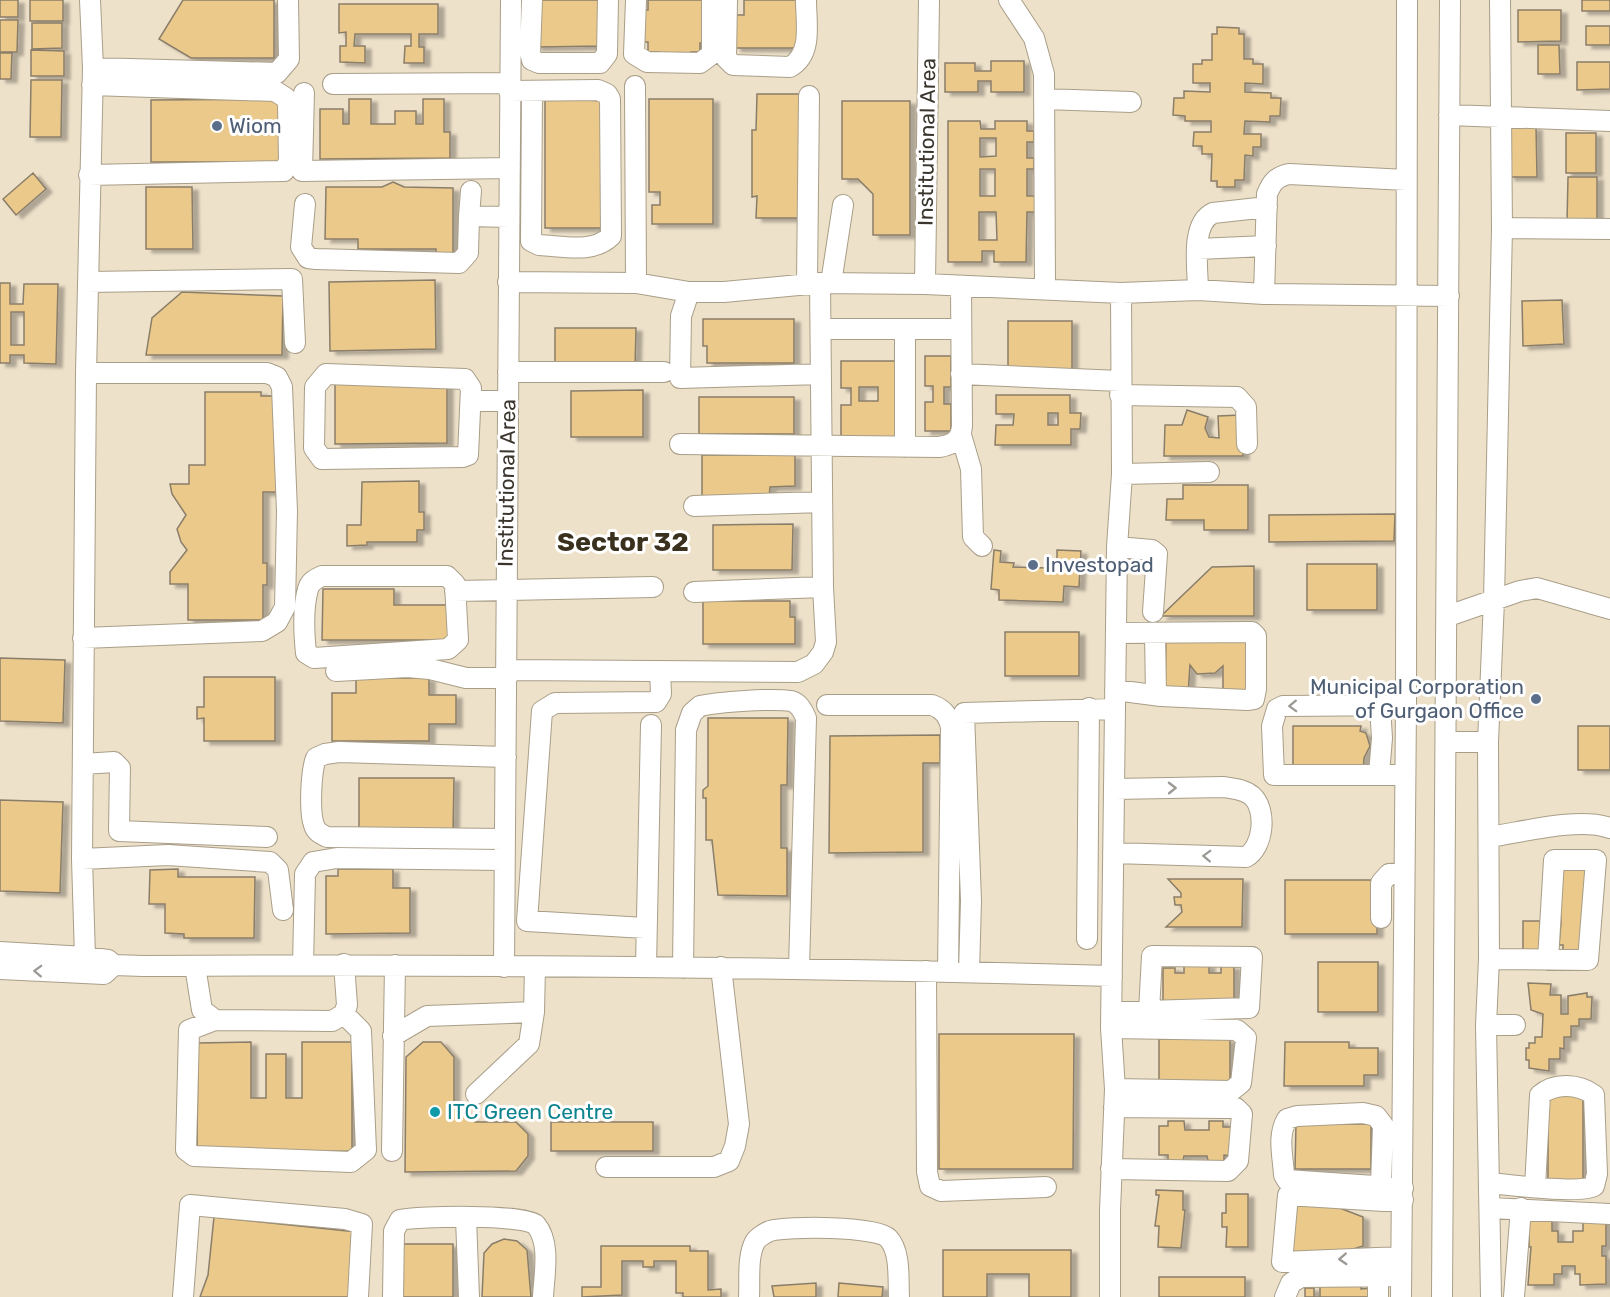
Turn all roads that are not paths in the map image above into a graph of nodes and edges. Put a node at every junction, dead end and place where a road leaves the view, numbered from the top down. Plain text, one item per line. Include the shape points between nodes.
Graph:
1 (90, 0) edge
2 (288, 0) edge
3 (511, 0) edge
4 (532, 0) edge
5 (608, 0) edge
6 (636, 0) edge
7 (712, 0) edge
8 (727, 0) edge
9 (806, 0) edge
10 (929, 0) edge
11 (1009, 0) edge
12 (1407, 0) edge
13 (1450, 0) edge
14 (1500, 0) edge
15 (92, 76) junction
16 (333, 84) dead end
17 (635, 86) dead end
18 (509, 87) junction
19 (532, 91) junction
20 (304, 93) dead end
21 (809, 96) dead end
22 (1044, 99) junction
23 (1131, 102) dead end
24 (1449, 115) junction
25 (1500, 117) junction
26 (1610, 121) edge
27 (510, 168) junction
28 (89, 176) junction
29 (1406, 180) junction
30 (471, 192) dead end
31 (305, 204) dead end
32 (843, 205) dead end
33 (1267, 207) junction
34 (470, 216) junction
35 (509, 220) junction
36 (531, 223) junction
37 (1502, 228) junction
38 (1610, 228) edge
39 (1266, 246) junction
40 (1198, 249) junction
41 (88, 282) junction
42 (508, 282) junction
43 (636, 283) junction
44 (819, 283) junction
45 (925, 284) junction
46 (961, 287) junction
47 (1045, 289) junction
48 (1198, 290) junction
49 (689, 292) junction
50 (1121, 293) junction
51 (1264, 294) junction
52 (1407, 295) junction
53 (1449, 296) junction
54 (821, 329) junction
55 (905, 329) junction
56 (961, 329) junction
57 (295, 343) dead end
58 (508, 372) junction
59 (664, 372) dead end
60 (86, 373) junction
61 (821, 374) junction
62 (962, 374) junction
63 (1120, 388) junction
64 (471, 401) junction
65 (508, 401) junction
66 (962, 435) junction
67 (680, 444) dead end
68 (1247, 444) dead end
69 (822, 447) junction
70 (905, 447) junction
71 (1209, 472) dead end
72 (1122, 474) junction
73 (822, 502) junction
74 (694, 506) dead end
75 (982, 546) dead end
76 (1117, 547) junction
77 (653, 587) dead end
78 (823, 588) junction
79 (455, 591) junction
80 (506, 591) junction
81 (694, 592) dead end
82 (1494, 600) junction
83 (1610, 609) edge
84 (1153, 612) dead end
85 (1448, 616) junction
86 (1116, 633) junction
87 (1155, 634) junction
88 (84, 638) junction
89 (336, 671) dead end
90 (660, 671) junction
91 (507, 674) junction
92 (1155, 695) junction
93 (1115, 699) junction
94 (827, 705) dead end
95 (1406, 705) junction
96 (1380, 707) junction
97 (1089, 708) junction
98 (651, 725) dead end
99 (1447, 742) junction
100 (1488, 742) junction
101 (506, 757) junction
102 (83, 764) junction
103 (1379, 774) junction
104 (1405, 775) junction
105 (1114, 789) junction
106 (1088, 820) junction
107 (1113, 821) junction
108 (1610, 828) edge
109 (267, 837) dead end
110 (1489, 837) junction
111 (504, 839) junction
112 (1113, 853) junction
113 (82, 859) junction
114 (504, 861) junction
115 (1404, 873) junction
116 (283, 910) dead end
117 (1381, 918) dead end
118 (645, 928) junction
119 (1087, 939) dead end
120 (0, 952) edge
121 (1490, 959) junction
122 (1548, 960) junction
123 (303, 964) junction
124 (344, 964) junction
125 (84, 965) junction
126 (395, 965) junction
127 (195, 966) junction
128 (504, 967) junction
129 (535, 967) junction
130 (646, 967) junction
131 (683, 968) junction
132 (721, 968) junction
133 (799, 968) junction
134 (0, 969) edge
135 (926, 971) junction
136 (948, 971) junction
137 (969, 972) junction
138 (1112, 976) junction
139 (1149, 1011) junction
140 (534, 1012) junction
141 (344, 1014) junction
142 (215, 1020) junction
143 (1111, 1020) junction
144 (1486, 1025) junction
145 (1515, 1026) dead end
146 (393, 1036) junction
147 (477, 1094) dead end
148 (1115, 1098) junction
149 (392, 1151) dead end
150 (606, 1167) dead end
151 (1111, 1168) junction
152 (1490, 1184) junction
153 (1046, 1186) dead end
154 (1381, 1186) junction
155 (1534, 1186) junction
156 (1403, 1194) junction
157 (1490, 1208) junction
158 (1521, 1208) junction
159 (1610, 1214) edge
160 (466, 1218) junction
161 (1401, 1267) junction
162 (1378, 1276) junction
163 (183, 1297) edge
164 (358, 1297) edge
165 (393, 1297) edge
166 (469, 1297) edge
167 (543, 1297) edge
168 (749, 1297) edge
169 (899, 1297) edge
170 (1110, 1297) edge
171 (1285, 1297) edge
172 (1378, 1297) edge
173 (1401, 1297) edge
174 (1442, 1297) edge
175 (1491, 1297) edge
176 (1514, 1297) edge

1 - 15 street
2 - 15 street via 289,59 277,73
3 - 18 street, Institutional Area
4 - 5 street via 532,60 600,63 607,54
6 - 7 street via 634,54 647,62 700,63 712,54
8 - 9 street via 729,62 790,67 806,50
10 - 45 street, Institutional Area
11 - 22 street via 1034,38 1040,55
12 - 29 street
13 - 24 street
14 - 25 street
15 - 28 street
15 - 28 street via 275,91 288,104 289,161 284,171
16 - 18 street
17 - 43 street
18 - 19 street
18 - 27 street, Institutional Area
19 - 36 street
19 - 36 street via 602,91 610,99 611,236 594,247 539,245 531,241
20 - 27 street via 302,171
21 - 44 street
22 - 23 street
22 - 47 street
24 - 25 street
24 - 53 street
25 - 26 street
25 - 37 street
27 - 35 street, Institutional Area
28 - 41 street
29 - 33 street via 1289,174 1271,183
29 - 52 street
30 - 34 street
31 - 34 street via 301,247 308,258 316,259 459,263 468,253
32 - 44 street
33 - 39 street
33 - 40 street via 1206,216
34 - 35 street
35 - 36 street
35 - 42 street, Institutional Area
37 - 38 street
37 - 82 street
39 - 40 street
39 - 51 street
40 - 48 street
41 - 57 street via 292,279
41 - 60 street
42 - 43 street
42 - 58 street, Institutional Area
43 - 49 street
44 - 45 street
44 - 49 street
44 - 54 street
45 - 46 street
46 - 47 street
46 - 56 street
47 - 50 street
48 - 50 street
48 - 51 street
49 - 61 street via 681,316 680,378
50 - 63 street
51 - 52 street
52 - 53 street
52 - 95 street
53 - 85 street
54 - 55 street
54 - 61 street
55 - 56 street
55 - 70 street
56 - 62 street
58 - 59 street
58 - 65 street, Institutional Area
60 - 88 street
60 - 88 street via 267,373 277,377 282,387 287,511 285,607 277,622 262,631
61 - 69 street
62 - 63 street
62 - 66 street
63 - 68 street via 1237,397 1246,407
63 - 72 street
64 - 64 street via 470,449 464,458 322,459 314,448 315,387 326,374 465,379 470,383
64 - 65 street
65 - 80 street, Institutional Area
66 - 70 street via 948,446
66 - 75 street via 971,470 973,537
67 - 69 street
69 - 70 street
69 - 73 street
71 - 72 street
72 - 76 street
73 - 74 street
73 - 78 street
76 - 84 street via 1152,550 1157,554
76 - 86 street
77 - 80 street
78 - 81 street
78 - 90 street via 826,642 814,664 798,672
79 - 79 street via 453,579 447,576 322,576 308,587 306,653 314,658 448,649 458,639
79 - 80 street
80 - 91 street, Institutional Area
82 - 83 street via 1537,588
82 - 85 street
82 - 100 street
85 - 99 street
86 - 87 street
86 - 93 street
87 - 92 street
87 - 92 street via 1252,632 1256,636 1254,699
88 - 102 street
89 - 91 street via 406,667 466,678
90 - 91 street
90 - 118 street via 661,694 656,702 555,703 542,711 527,921
91 - 101 street, Institutional Area
92 - 93 street
93 - 97 street
93 - 105 street
94 - 136 street via 932,705 948,718
95 - 96 street
95 - 104 street
96 - 103 street
96 -> 103 street via 1283,706 1277,709 1272,726 1274,775
97 - 106 street
97 - 137 street via 964,713 971,901
98 - 118 street
99 - 100 street
99 - 174 street
100 - 110 street
101 - 111 street, Institutional Area
101 - 111 street via 339,753 316,758 313,767 313,823 318,833 327,837
102 - 109 street via 114,762 120,768 119,831
102 - 113 street
103 - 104 street
104 - 115 street
105 - 107 street
105 -> 112 street via 1240,790 1251,795 1260,807 1261,822 1254,850 1246,857
106 - 107 street
106 - 119 street
107 - 112 street
108 - 110 street via 1598,824 1568,825
110 - 121 street
111 - 114 street, Institutional Area
112 - 138 street
113 - 116 street via 168,855 270,862 278,870
113 - 125 street
114 - 123 street via 337,858 313,862 305,874
114 - 128 street, Institutional Area
115 - 117 street via 1389,874 1381,883
115 - 156 street
118 - 130 street
120 - 125 street
121 - 122 street
121 - 144 street
122 - 122 street via 1588,960 1596,860 1554,860
123 - 124 street
123 - 127 street
124 - 126 street
124 - 141 street
125 - 127 street via 104,974 114,965
125 -> 134 street
126 - 128 street
126 - 146 street
127 - 142 street via 202,1010
128 - 129 street
129 - 130 street
129 - 140 street
130 - 131 street
131 - 132 street
131 - 133 street via 686,730 692,713 700,706 774,701 792,702 801,707 806,718
132 - 133 street
132 - 150 street via 738,1124 729,1161 714,1167
133 - 135 street
135 - 136 street
135 - 153 street via 930,1186 941,1191
136 - 137 street
137 - 138 street
138 - 143 street
139 - 139 street via 1249,1008 1252,957 1152,956
139 - 143 street
140 - 146 street via 427,1016
140 - 147 street via 529,1044
141 - 142 street via 332,1021
141 - 142 street via 361,1031 366,1150 351,1162 194,1156 186,1150 189,1030
143 - 148 street
143 - 148 street via 1237,1030 1246,1038 1241,1083 1231,1091
144 - 145 street
144 - 152 street
146 - 149 street
148 - 151 street
148 - 151 street via 1236,1108 1242,1114 1238,1161 1228,1172
151 - 170 street
152 - 155 street
152 - 157 street
154 - 154 street via 1287,1180 1281,1138 1287,1119 1363,1113 1376,1116 1383,1125
154 - 156 street
155 - 155 street via 1580,1190 1594,1186 1594,1095 1583,1087 1568,1086 1540,1095
156 - 161 street
161 -> 156 street via 1282,1262 1288,1195 1384,1201
157 - 158 street
157 - 175 street
158 - 159 street
158 - 176 street
160 - 165 street via 399,1220 394,1231
160 - 166 street
160 - 167 street via 526,1218 535,1224 545,1252
161 - 162 street
161 - 173 street
162 - 171 street via 1301,1277 1290,1283
162 - 172 street
163 - 164 street via 190,1205 345,1219 362,1224
168 - 169 street via 751,1255 756,1240 769,1231 801,1228 874,1231 888,1238 895,1251

